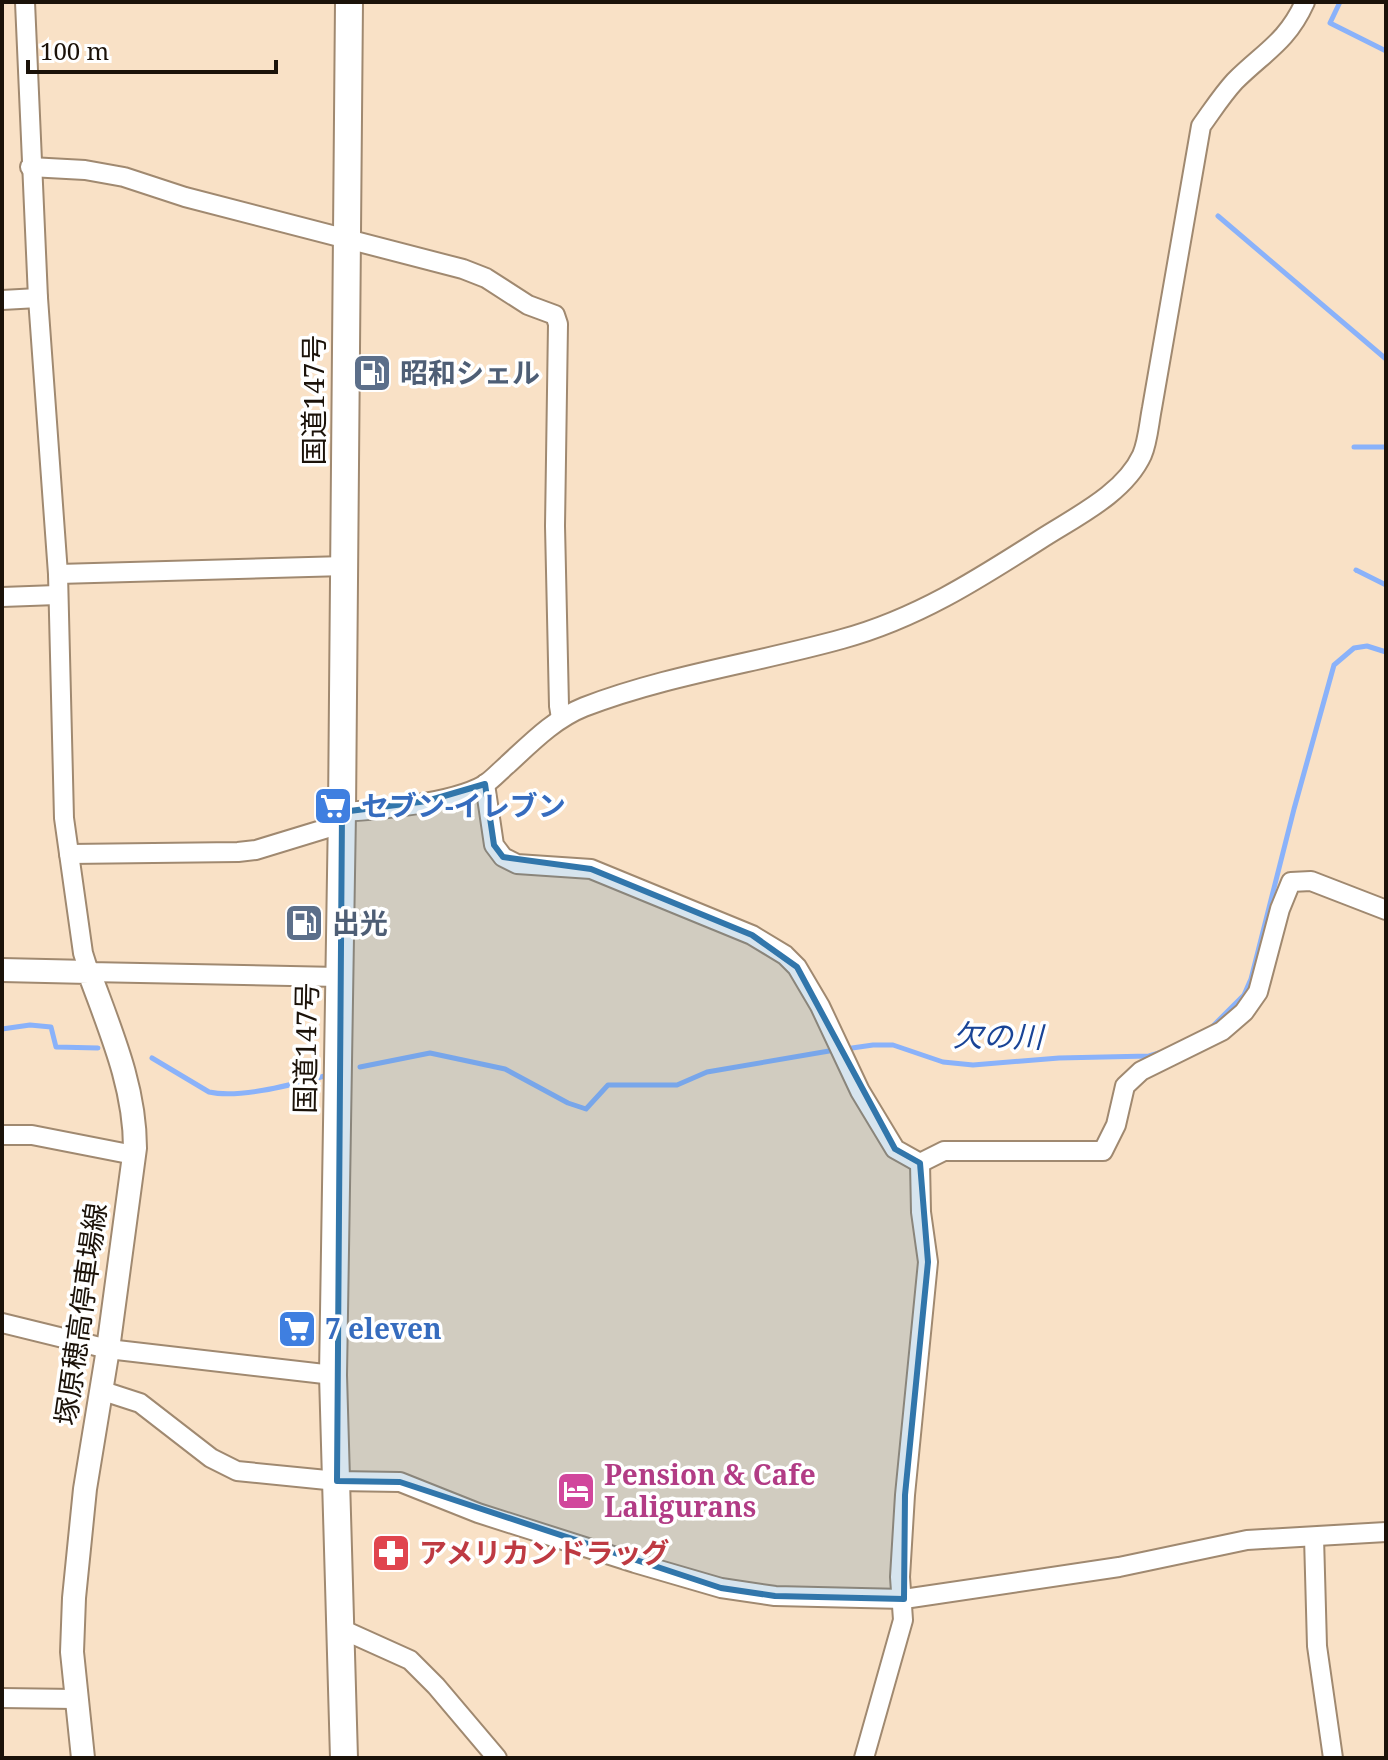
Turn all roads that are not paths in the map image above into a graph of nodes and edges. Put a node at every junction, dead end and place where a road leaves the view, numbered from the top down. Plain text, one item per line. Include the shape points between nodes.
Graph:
1 (25, 2) edge
2 (349, 2) edge
3 (1305, 2) edge
4 (30, 167) junction
5 (347, 238) junction
6 (38, 298) junction
7 (2, 300) edge
8 (345, 566) junction
9 (58, 574) junction
10 (57, 595) junction
11 (2, 597) edge
12 (561, 718) junction
13 (485, 784) junction
14 (342, 818) junction
15 (69, 854) junction
16 (1386, 910) edge
17 (2, 970) edge
18 (89, 972) junction
19 (339, 977) junction
20 (2, 1135) edge
21 (134, 1155) junction
22 (920, 1163) junction
23 (2, 1323) edge
24 (108, 1349) junction
25 (333, 1375) junction
26 (100, 1390) junction
27 (337, 1481) junction
28 (1386, 1532) edge
29 (1314, 1537) junction
30 (904, 1599) junction
31 (339, 1628) junction
32 (2, 1698) edge
33 (75, 1699) junction
34 (83, 1758) edge
35 (344, 1758) edge
36 (497, 1758) edge
37 (864, 1758) edge
38 (1333, 1758) edge

1 - 4 street
2 - 5 highway, 国道147号
3 - 12 street via 1281,42 1236,80 1201,126 1148,430 1128,478 959,591 910,614 842,639 632,690
4 - 5 street via 124,177
4 - 6 street
5 - 8 highway, 国道147号
5 - 12 street via 472,271 519,301 555,315
6 - 7 street
6 - 9 street
8 - 9 street
8 - 14 highway, 国道147号
9 - 10 street
10 - 11 street
10 - 15 street
12 - 13 street
13 - 14 street
13 - 22 street via 494,845 503,857 517,864 591,869 752,935 785,955 820,1006 895,1149
14 - 15 street via 256,850
14 - 19 highway, 国道147号
15 - 18 street
16 - 22 street via 1311,881 1291,882 1258,992 1222,1031 1141,1071 1125,1086 1103,1151 944,1151
17 - 18 main road
18 - 19 street
18 - 21 main road, 塚原穂高停車場線 via 132,1099
19 - 25 highway, 国道147号
20 - 21 street via 32,1135
21 - 24 main road, 塚原穂高停車場線
22 - 30 street via 928,1262 905,1495 900,1577
23 - 24 street
24 - 25 street
24 - 26 main road, 塚原穂高停車場線
25 - 27 highway, 国道147号
26 - 27 street via 140,1403 211,1458 237,1471
26 - 33 main road, 塚原穂高停車場線 via 74,1598
27 - 30 street via 400,1482 478,1513 721,1588 775,1596
27 - 31 highway, 国道147号
28 - 29 street
29 - 30 street via 1247,1540 1119,1567
29 - 38 street via 1317,1646
30 - 37 street via 900,1633
31 - 35 highway, 国道147号
31 - 36 street via 410,1660
32 - 33 street
33 - 34 main road, 塚原穂高停車場線

